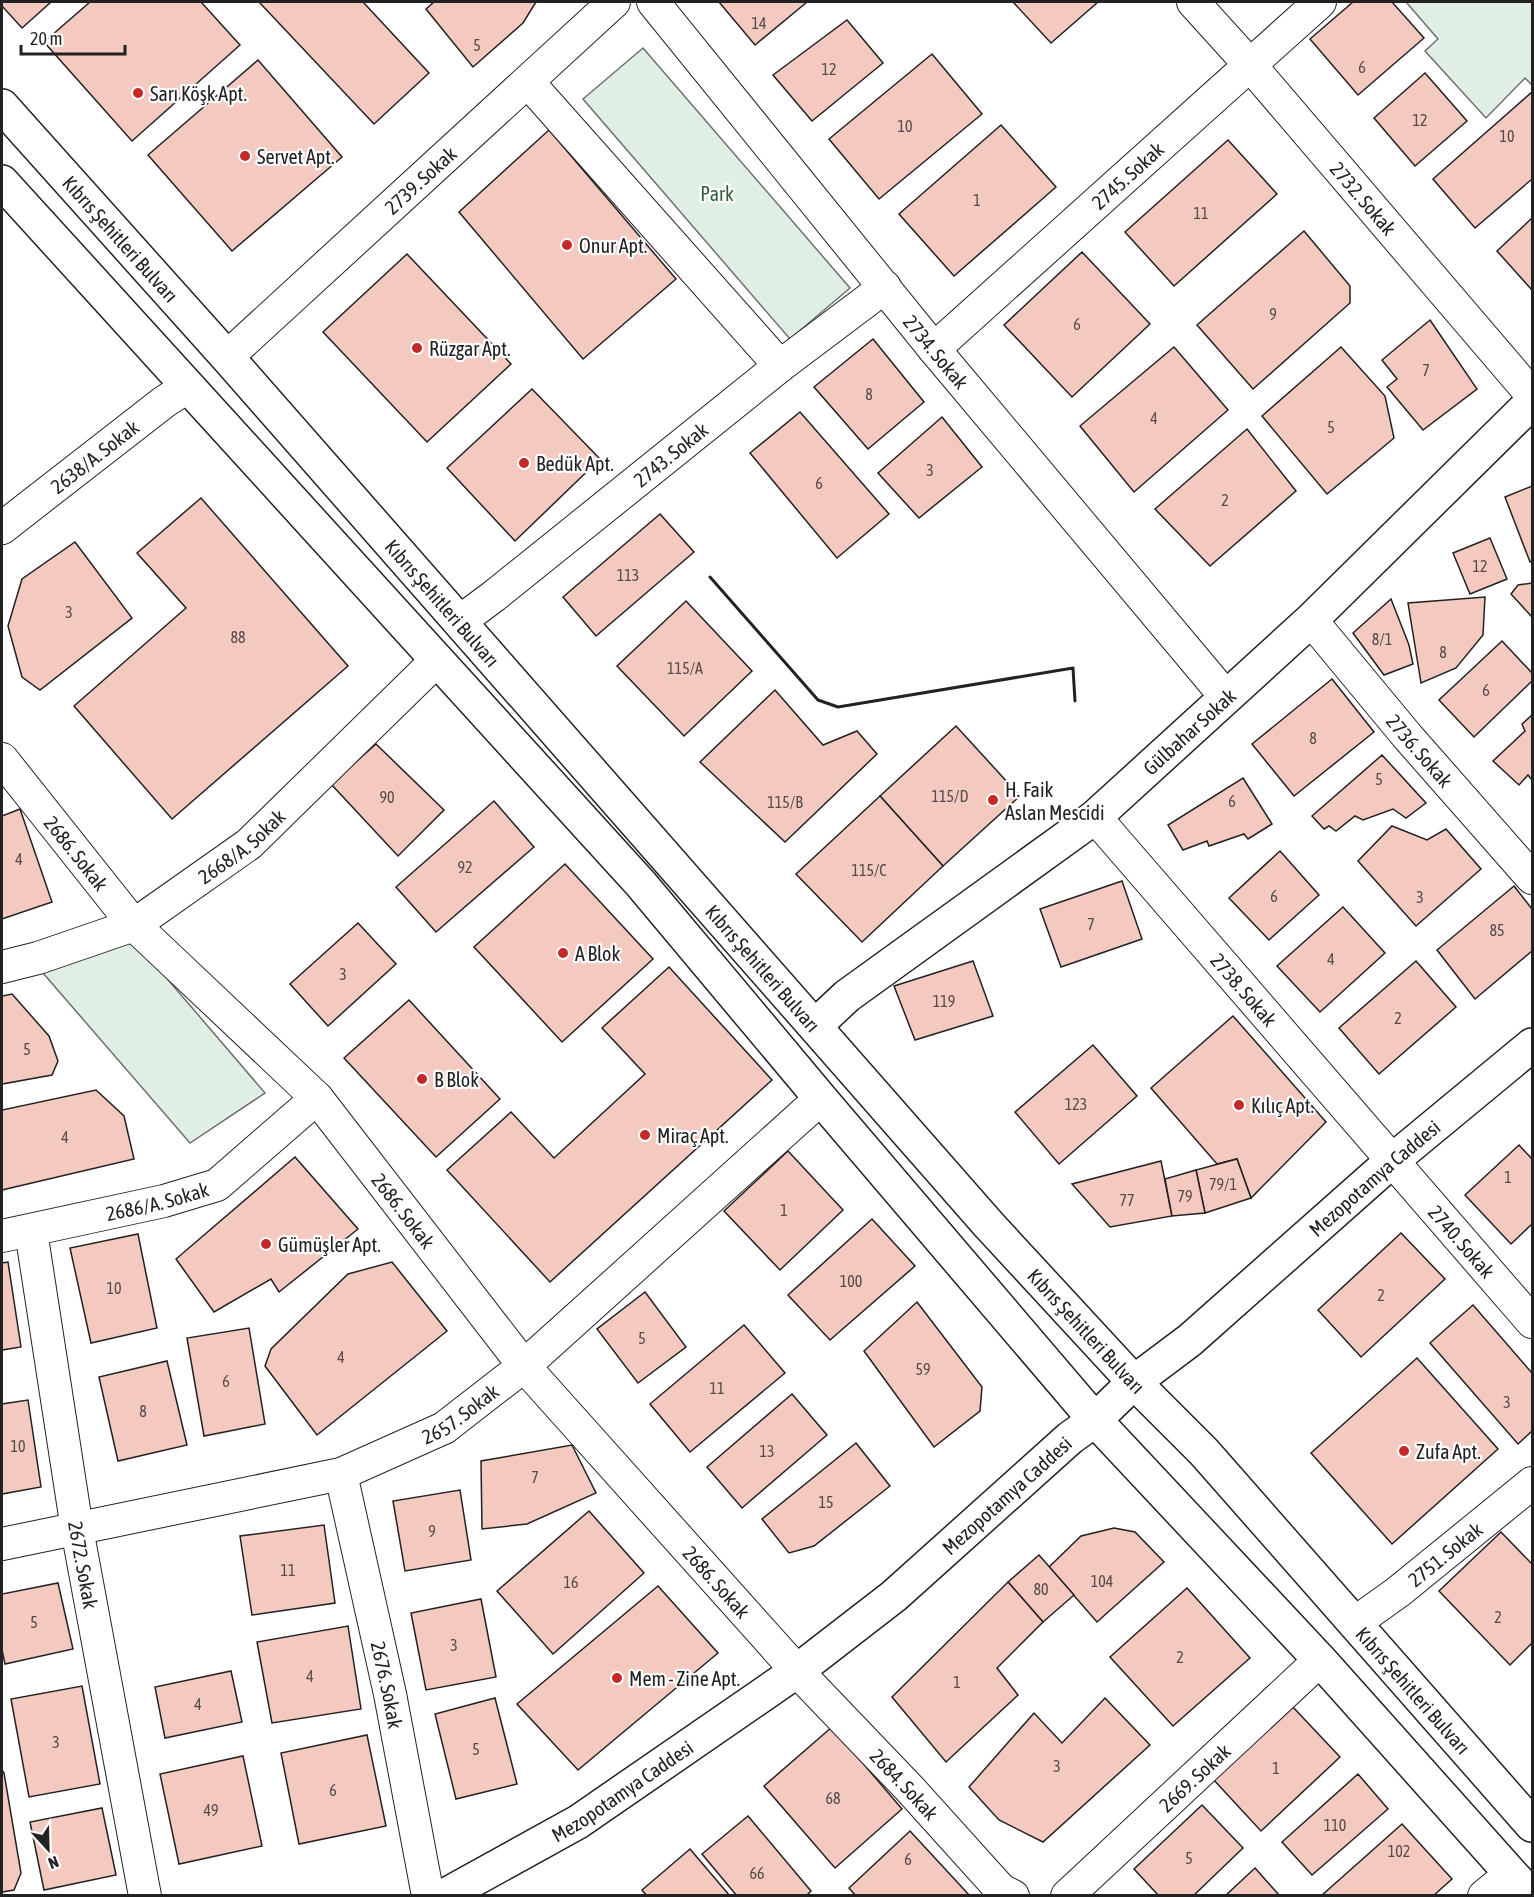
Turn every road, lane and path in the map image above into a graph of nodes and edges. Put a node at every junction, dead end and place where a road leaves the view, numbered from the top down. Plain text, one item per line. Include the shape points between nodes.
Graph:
1 (614, 2) edge
2 (653, 2) edge
3 (1193, 2) edge
4 (1320, 2) edge
5 (1250, 65) junction
6 (528, 82) junction
7 (2, 106) edge
8 (2, 182) edge
9 (885, 287) junction
10 (934, 349) junction
11 (228, 357) junction
12 (780, 366) junction
13 (187, 387) junction
14 (1533, 395) edge
15 (1533, 402) edge
16 (2, 528) edge
17 (1311, 620) junction
18 (459, 622) junction
19 (437, 660) junction
20 (1226, 697) junction
21 (2, 759) edge
22 (1095, 817) junction
23 (1533, 878) edge
24 (134, 925) junction
25 (2, 967) edge
26 (815, 1026) junction
27 (1533, 1045) edge
28 (317, 1098) junction
29 (822, 1100) junction
30 (1393, 1160) junction
31 (16, 1234) edge
32 (1533, 1322) edge
33 (524, 1366) junction
34 (1134, 1382) junction
35 (1095, 1420) junction
36 (340, 1474) junction
37 (1533, 1483) edge
38 (76, 1529) junction
39 (2, 1544) edge
40 (1356, 1622) junction
41 (1320, 1660) junction
42 (797, 1671) junction
43 (1533, 1825) edge
44 (1521, 1885) edge
45 (145, 1896) edge
46 (428, 1896) edge
47 (444, 1896) edge
48 (1013, 1896) edge
49 (1067, 1896) edge
50 (1484, 1896) edge

1 - 6 street, 2739. Sokak
2 - 9 street, 2734. Sokak
3 - 5 street, 2732. Sokak
4 - 5 street, 2745. Sokak
5 - 10 street, 2745. Sokak
5 - 14 street, 2732. Sokak
6 - 11 street, 2739. Sokak
6 - 12 street
7 - 11 main road, Kıbrıs Şehitleri Bulvarı
8 - 13 main road, Kıbrıs Şehitleri Bulvarı
9 - 10 street, 2734. Sokak
9 - 12 street, 2743. Sokak
10 - 20 street, 2734. Sokak
11 - 18 main road, Kıbrıs Şehitleri Bulvarı
12 - 18 street, 2743. Sokak
13 - 16 street, 2638/A. Sokak
13 - 19 main road, Kıbrıs Şehitleri Bulvarı
15 - 17 main road, Gülbahar Sokak
17 - 20 main road, Gülbahar Sokak
17 - 23 street, 2736. Sokak
18 - 26 main road, Kıbrıs Şehitleri Bulvarı
19 - 24 street, 2668/A. Sokak via 249,844
19 - 29 main road, Kıbrıs Şehitleri Bulvarı via 641,884
20 - 22 main road, Gülbahar Sokak
21 - 24 street, 2686. Sokak
22 - 26 main road, Gülbahar Sokak via 847,996
22 - 30 street, 2738. Sokak
24 - 25 street, 2668/A. Sokak
24 - 28 street, 2686. Sokak
26 - 34 main road, Kıbrıs Şehitleri Bulvarı via 989,1225
27 - 30 main road, Mezopotamya Caddesi
28 - 31 street, 2686/A. Sokak via 217,1185
28 - 33 street, 2686. Sokak
29 - 33 street, 2657. Sokak
29 - 35 main road, Kıbrıs Şehitleri Bulvarı
30 - 32 street, 2740. Sokak
30 - 34 main road, Mezopotamya Caddesi via 1190,1340
31 - 38 street, 2672. Sokak
33 - 36 street, 2657. Sokak via 444,1428
33 - 42 street, 2686. Sokak
34 - 35 main road, Mezopotamya Caddesi
34 - 40 main road, Kıbrıs Şehitleri Bulvarı via 1204,1452
35 - 41 main road, Kıbrıs Şehitleri Bulvarı
35 - 42 main road, Mezopotamya Caddesi via 894,1596
36 - 38 street, 2657. Sokak
36 - 46 street, 2676. Sokak via 390,1694
37 - 40 street, 2751. Sokak
38 - 39 street, 2657. Sokak
38 - 45 street, 2672. Sokak
40 - 43 main road, Kıbrıs Şehitleri Bulvarı
41 - 44 main road, Kıbrıs Şehitleri Bulvarı
41 - 49 street, 2669. Sokak
42 - 47 main road, Mezopotamya Caddesi via 578,1822
42 - 48 street, 2684. Sokak via 1001,1890
44 - 50 street

